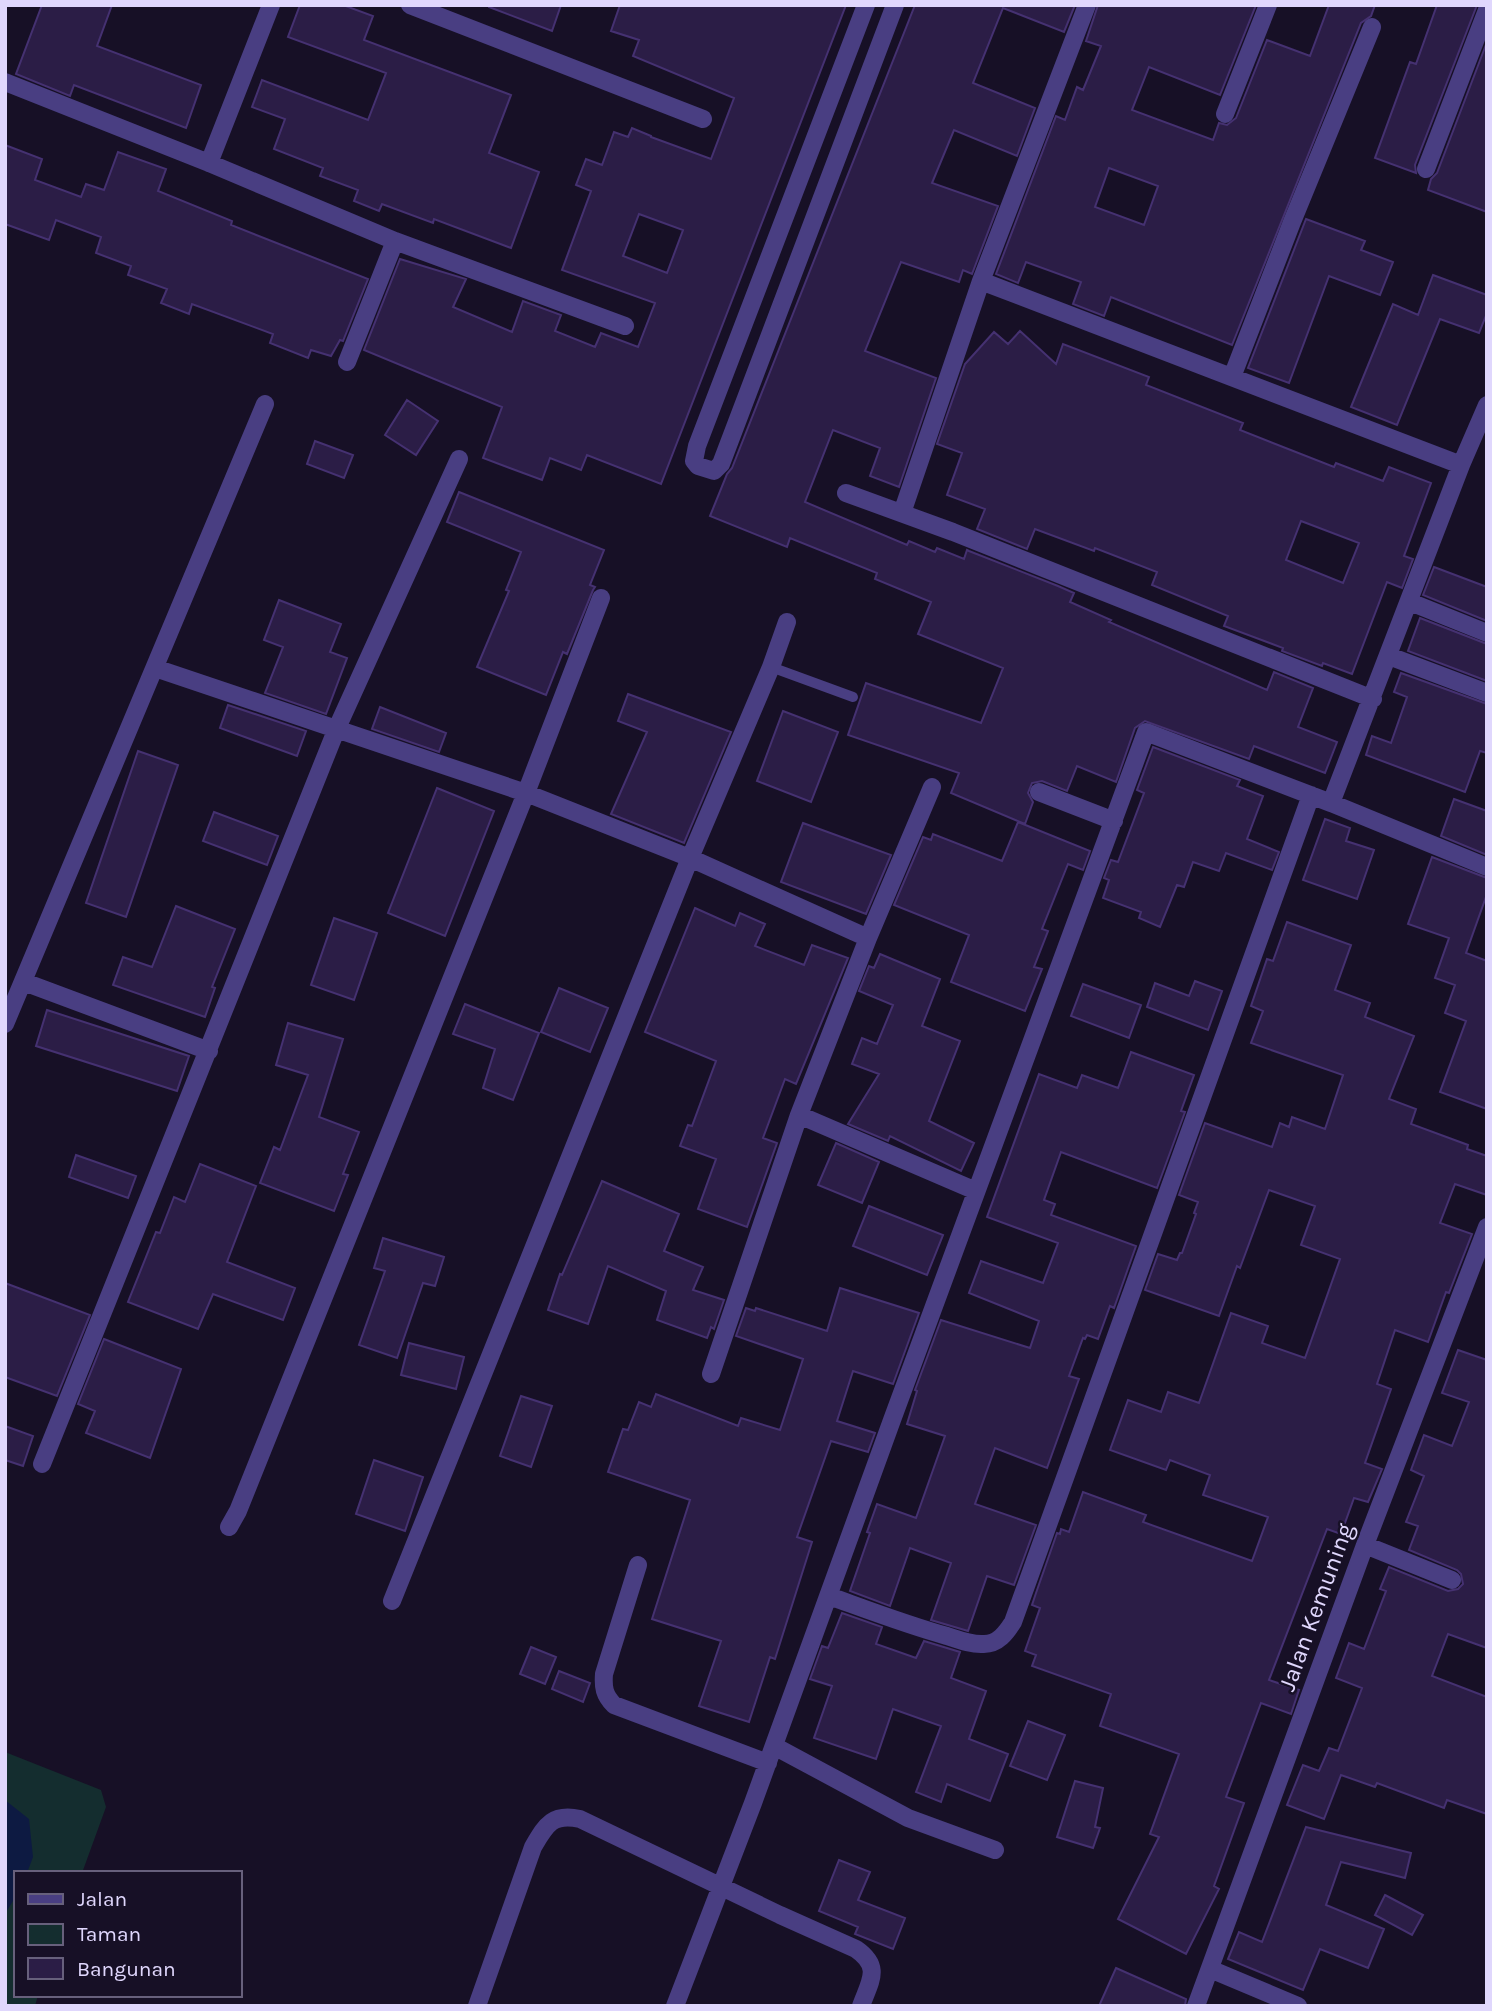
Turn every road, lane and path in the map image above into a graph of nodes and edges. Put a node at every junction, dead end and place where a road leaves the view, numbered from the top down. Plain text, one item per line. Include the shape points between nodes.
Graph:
1 (271, 5) edge
2 (410, 5) edge
3 (866, 5) edge
4 (895, 5) edge
5 (1087, 5) edge
6 (1268, 5) edge
7 (1487, 10) edge
8 (1372, 27) dead end
9 (5, 82) edge
10 (1225, 114) dead end
11 (703, 118) dead end
12 (819, 128) junction
13 (845, 139) junction
14 (209, 163) junction
15 (1426, 169) dead end
16 (395, 242) junction
17 (981, 281) junction
18 (625, 326) dead end
19 (347, 362) dead end
20 (1232, 377) junction
21 (265, 404) dead end
22 (1487, 405) edge
23 (459, 459) dead end
24 (1461, 465) junction
25 (846, 493) dead end
26 (902, 513) junction
27 (601, 598) dead end
28 (1410, 602) junction
29 (787, 622) dead end
30 (1487, 633) edge
31 (1389, 656) junction
32 (771, 667) junction
33 (155, 668) junction
34 (1487, 693) edge
35 (853, 697) dead end
36 (1373, 699) junction
37 (337, 728) junction
38 (932, 787) dead end
39 (1039, 792) dead end
40 (526, 793) junction
41 (1311, 795) junction
42 (1332, 803) junction
43 (1114, 821) junction
44 (690, 858) junction
45 (1487, 867) edge
46 (868, 938) junction
47 (24, 982) junction
48 (5, 1024) edge
49 (209, 1051) junction
50 (799, 1115) junction
51 (976, 1191) junction
52 (1487, 1227) edge
53 (711, 1374) dead end
54 (42, 1464) dead end
55 (229, 1527) dead end
56 (1365, 1545) junction
57 (638, 1565) dead end
58 (1452, 1580) dead end
59 (829, 1596) junction
60 (392, 1601) dead end
61 (768, 1763) junction
62 (995, 1850) dead end
63 (722, 1888) junction
64 (1207, 1976) junction
65 (477, 2006) edge
66 (675, 2006) edge
67 (861, 2006) edge
68 (1196, 2006) edge
69 (1298, 2006) edge

1 - 14 street
2 - 11 street
3 - 12 street
4 - 13 street
5 - 17 street
6 - 10 street
7 - 15 street
8 - 20 street
9 - 14 street
12 - 13 street
12 - 13 street via 697,446 694,461 698,467 714,471 721,464
14 - 16 street
16 - 18 street
16 - 19 street
17 - 20 street
17 - 26 street
20 - 24 street
21 - 33 street
22 - 24 street
23 - 37 street
24 - 28 street
25 - 26 street
26 - 36 street
27 - 40 street
28 - 30 street
28 - 31 street
29 - 32 street
31 - 34 street
31 - 36 street
32 - 35 lane
32 - 44 street
33 - 37 street
33 - 47 street
36 - 42 street
37 - 40 street
37 - 49 street
38 - 46 street
39 - 43 street
40 - 44 street
40 - 55 street
41 - 42 street
41 - 43 street via 1146,732
41 - 59 street via 1009,1628 996,1641 965,1642
42 - 45 street
43 - 51 street
44 - 46 street
44 - 60 street
46 - 50 street
47 - 48 street
47 - 49 street
49 - 54 street
50 - 51 street
50 - 53 street
51 - 59 street
52 - 56 street, Jalan Kemuning
56 - 58 street
56 - 64 street, Jalan Kemuning
57 - 61 street via 604,1674 608,1699
59 - 61 street
61 - 62 street
61 - 63 street
63 - 65 street via 580,1819 552,1820 533,1847
63 - 66 street
63 - 67 street via 867,1957 873,1973
64 - 68 street, Jalan Kemuning
64 - 69 street

